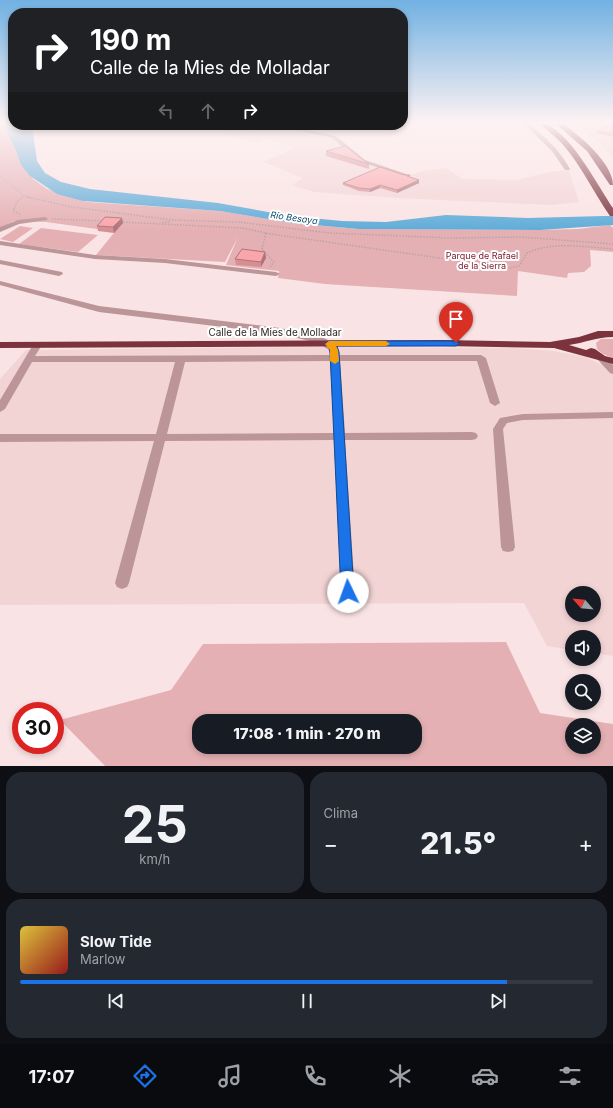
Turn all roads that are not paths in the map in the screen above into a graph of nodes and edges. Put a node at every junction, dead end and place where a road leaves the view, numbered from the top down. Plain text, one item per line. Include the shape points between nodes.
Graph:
1 (360, 159) edge
2 (561, 159) edge
3 (579, 159) edge
4 (596, 159) edge
5 (567, 169) dead end
6 (406, 175) edge
7 (612, 180) edge
8 (600, 200) junction
9 (613, 214) edge
10 (45, 219) road end
11 (613, 222) edge
12 (0, 230) edge
13 (0, 243) edge
14 (0, 262) edge
15 (60, 274) dead end
16 (276, 274) dead end
17 (0, 283) edge
18 (613, 334) edge
19 (590, 337) junction
20 (329, 344) junction
21 (550, 344) junction
22 (38, 345) junction
23 (0, 346) edge
24 (599, 357) junction
25 (181, 358) junction
26 (335, 358) junction
27 (30, 359) junction
28 (613, 361) edge
29 (613, 371) edge
30 (494, 403) dead end
31 (0, 409) edge
32 (613, 415) edge
33 (472, 436) dead end
34 (339, 437) junction
35 (0, 438) edge
36 (160, 438) junction
37 (508, 547) dead end
38 (122, 583) dead end
39 (348, 592) dead end

1 - 6 street
2 - 5 street
3 - 8 highway
4 - 7 highway
8 - 9 highway
8 - 11 highway
10 - 12 street via 12,223
13 - 16 street via 95,257 165,261
14 - 15 street
17 - 20 street via 99,309 280,331
18 - 19 highway, Calle de la Mies de Molladar
19 - 21 highway, Calle de la Mies de Molladar
19 - 24 highway via 587,341 588,347
20 - 21 highway, Calle de la Mies de Molladar
20 - 22 highway, Calle de la Mies de Molladar
20 - 26 street via 333,347
21 - 24 highway, Calle de la Mies de Molladar
22 - 23 highway, Calle de la Mies de Molladar
22 - 27 street
24 - 28 highway, Calle de la Mies de Molladar
24 - 29 street
25 - 26 street
25 - 27 street
25 - 36 street
26 - 30 street via 481,358
26 - 34 street
27 - 31 street
32 - 37 street via 523,417 504,420 498,429
33 - 34 street
34 - 36 street
34 - 39 street
35 - 36 street
36 - 38 street

